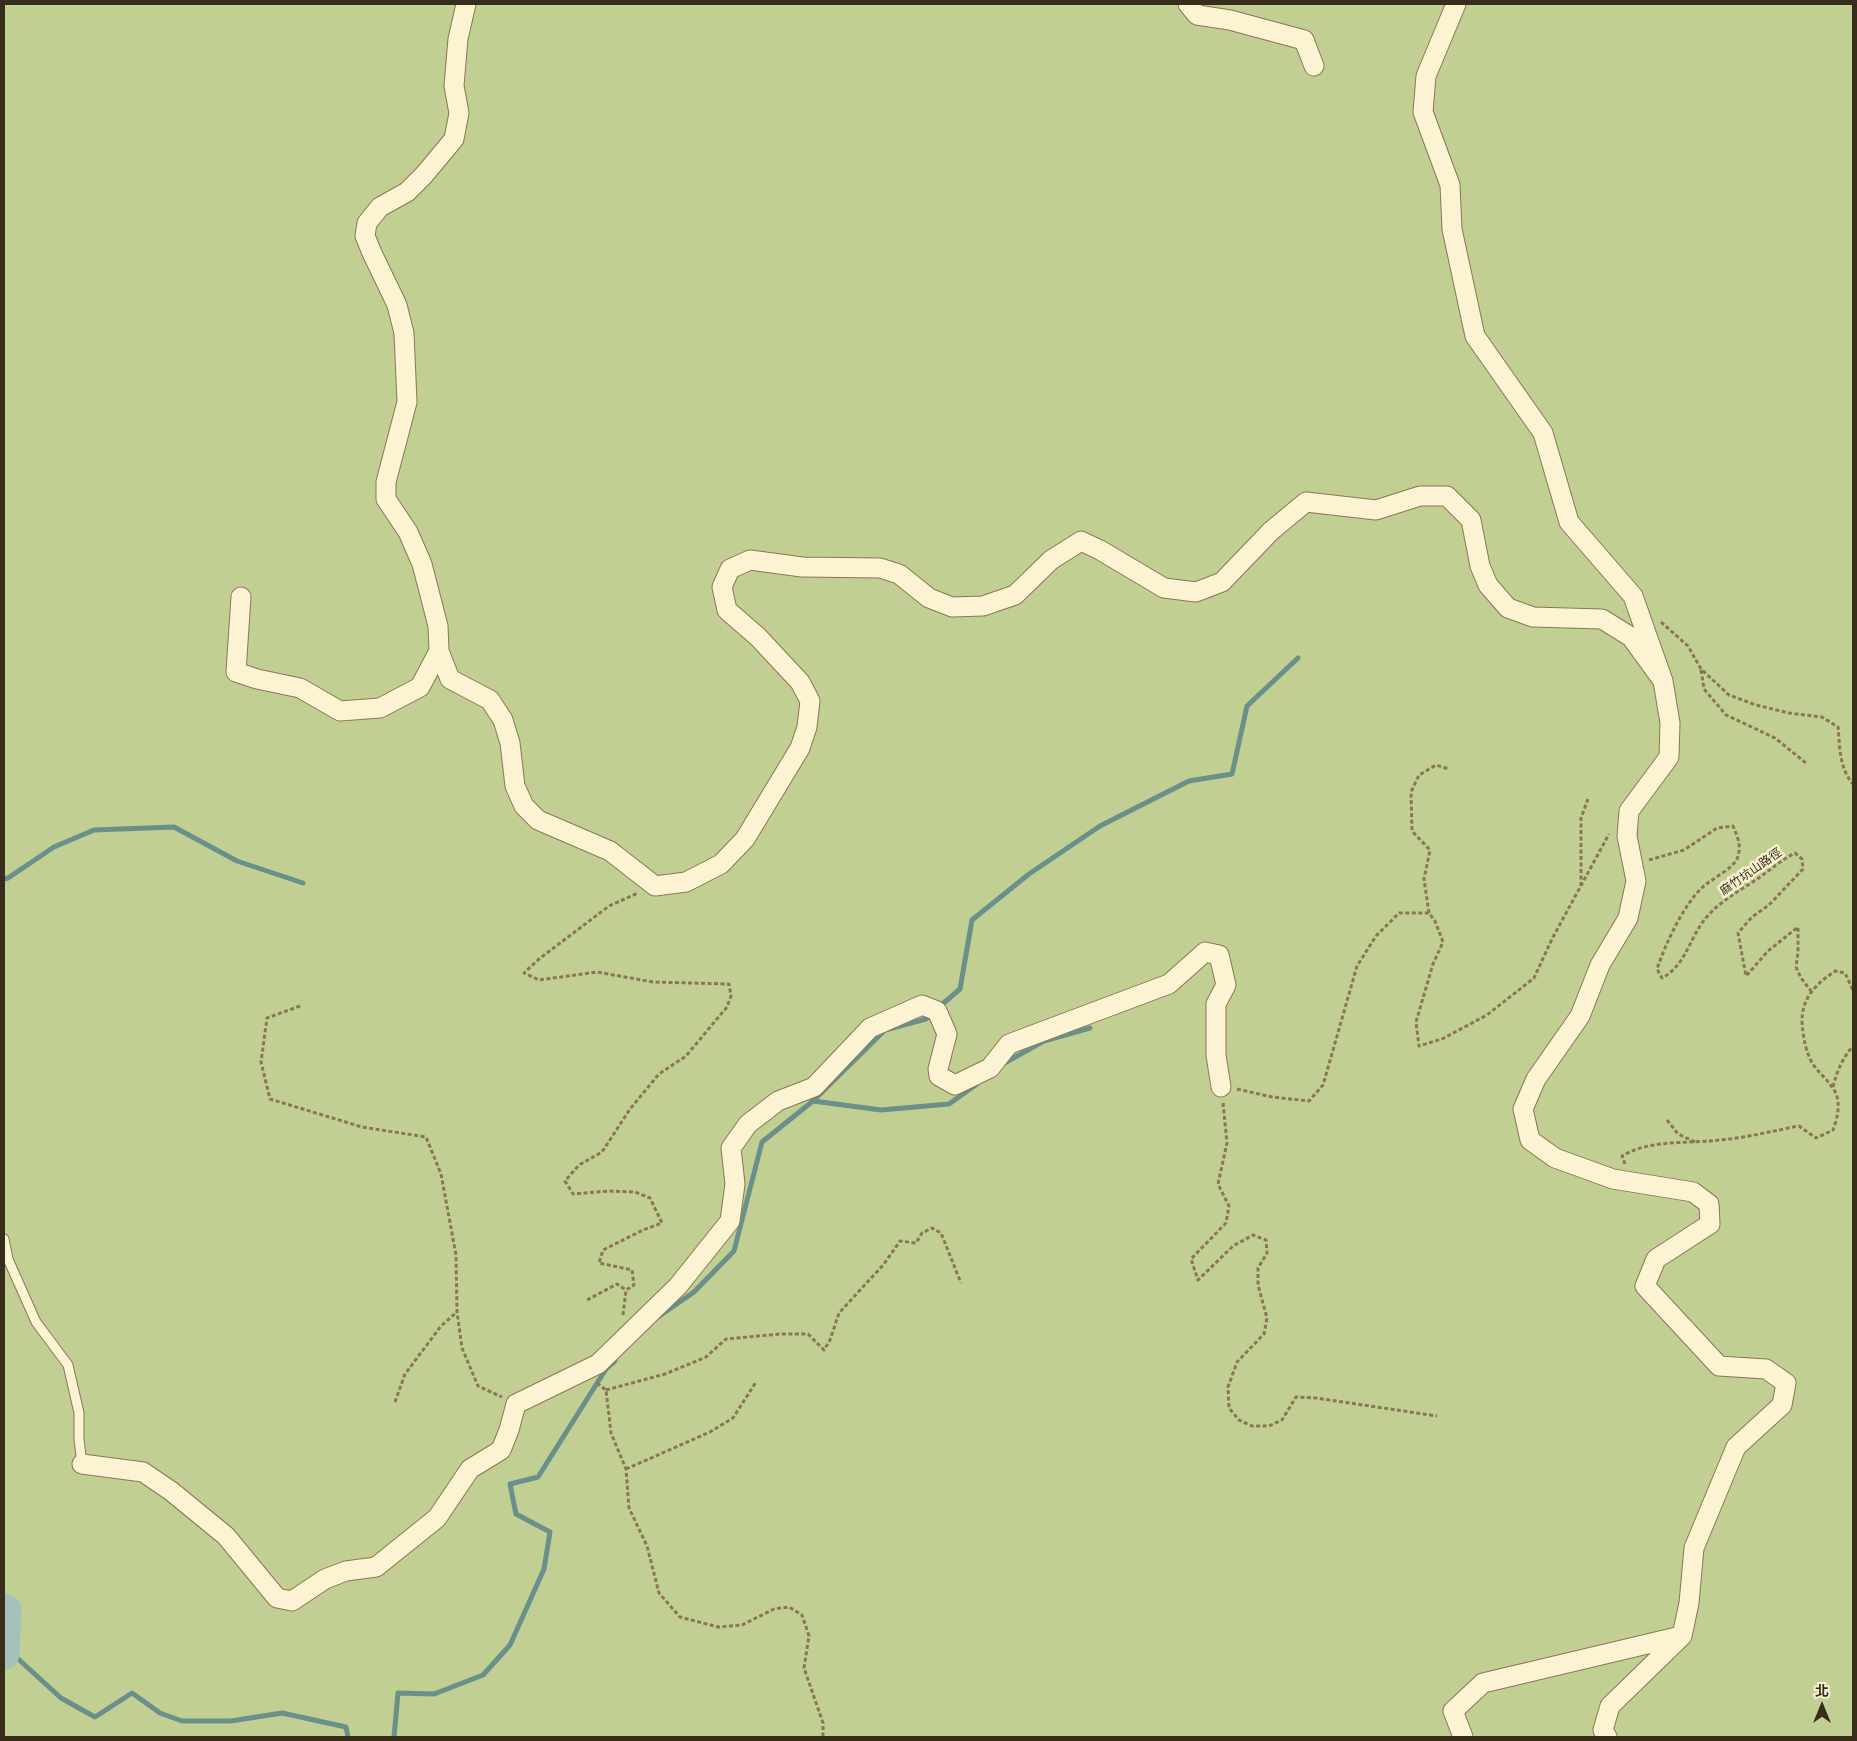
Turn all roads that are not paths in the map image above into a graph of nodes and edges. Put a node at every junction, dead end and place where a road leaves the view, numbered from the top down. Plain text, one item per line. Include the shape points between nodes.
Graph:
1 (466, 4) edge
2 (1188, 4) edge
3 (1456, 4) edge
4 (1314, 66) dead end
5 (241, 597) dead end
6 (439, 651) junction
7 (1663, 681) junction
8 (1221, 1087) road end
9 (4, 1239) edge
10 (82, 1464) joint
11 (1682, 1636) junction
12 (1463, 1737) edge
13 (1607, 1737) edge

1 - 6 street via 458,39 454,86 459,113 454,138 407,192 380,207 367,223 366,236 397,304 404,333 407,402 386,482 386,499 408,532 422,564 438,626
2 - 4 street via 1196,15 1230,20 1304,40
3 - 7 street via 1426,76 1423,112 1450,186 1452,229 1475,336 1543,433 1569,522 1633,596
5 - 6 street via 236,672 300,688 340,711 380,708 420,688
6 - 7 street via 450,679 490,700 503,720 510,743 515,786 524,806 538,820 610,852 655,886 686,882 721,864 745,838 796,754 807,727 810,701 800,682 758,637 727,610 722,587 730,569 750,560 802,567 880,568 900,574 929,598 952,607 983,606 1015,594 1051,560 1081,541 1164,588 1196,592 1222,582 1271,531 1306,502 1376,510 1420,496 1448,496 1471,520 1480,566 1488,585 1508,608 1534,617 1602,619 1631,637
7 - 11 street via 1670,723 1669,757 1629,811 1627,836 1636,880 1628,918 1600,965 1580,1016 1536,1079 1523,1109 1530,1140 1555,1158 1613,1179 1693,1192 1709,1204 1710,1224 1656,1259 1645,1286 1719,1366 1766,1369 1786,1383 1782,1405 1736,1447 1694,1548
8 - 10 street via 1216,1055 1216,1004 1226,985 1219,955 1205,952 1169,984 1009,1044 990,1068 955,1085 938,1076 947,1034 937,1010 922,1005 870,1028 814,1086 778,1101 748,1124 731,1148 735,1184 730,1221 678,1286 598,1364 516,1404 500,1450 470,1469 437,1518 376,1567 346,1571 325,1579 292,1602 277,1598 226,1536 143,1472
9 - 10 lane via 8,1259 36,1322 68,1365 79,1413
11 - 12 street via 1482,1683 1453,1711
11 - 13 street via 1610,1706 1603,1730

